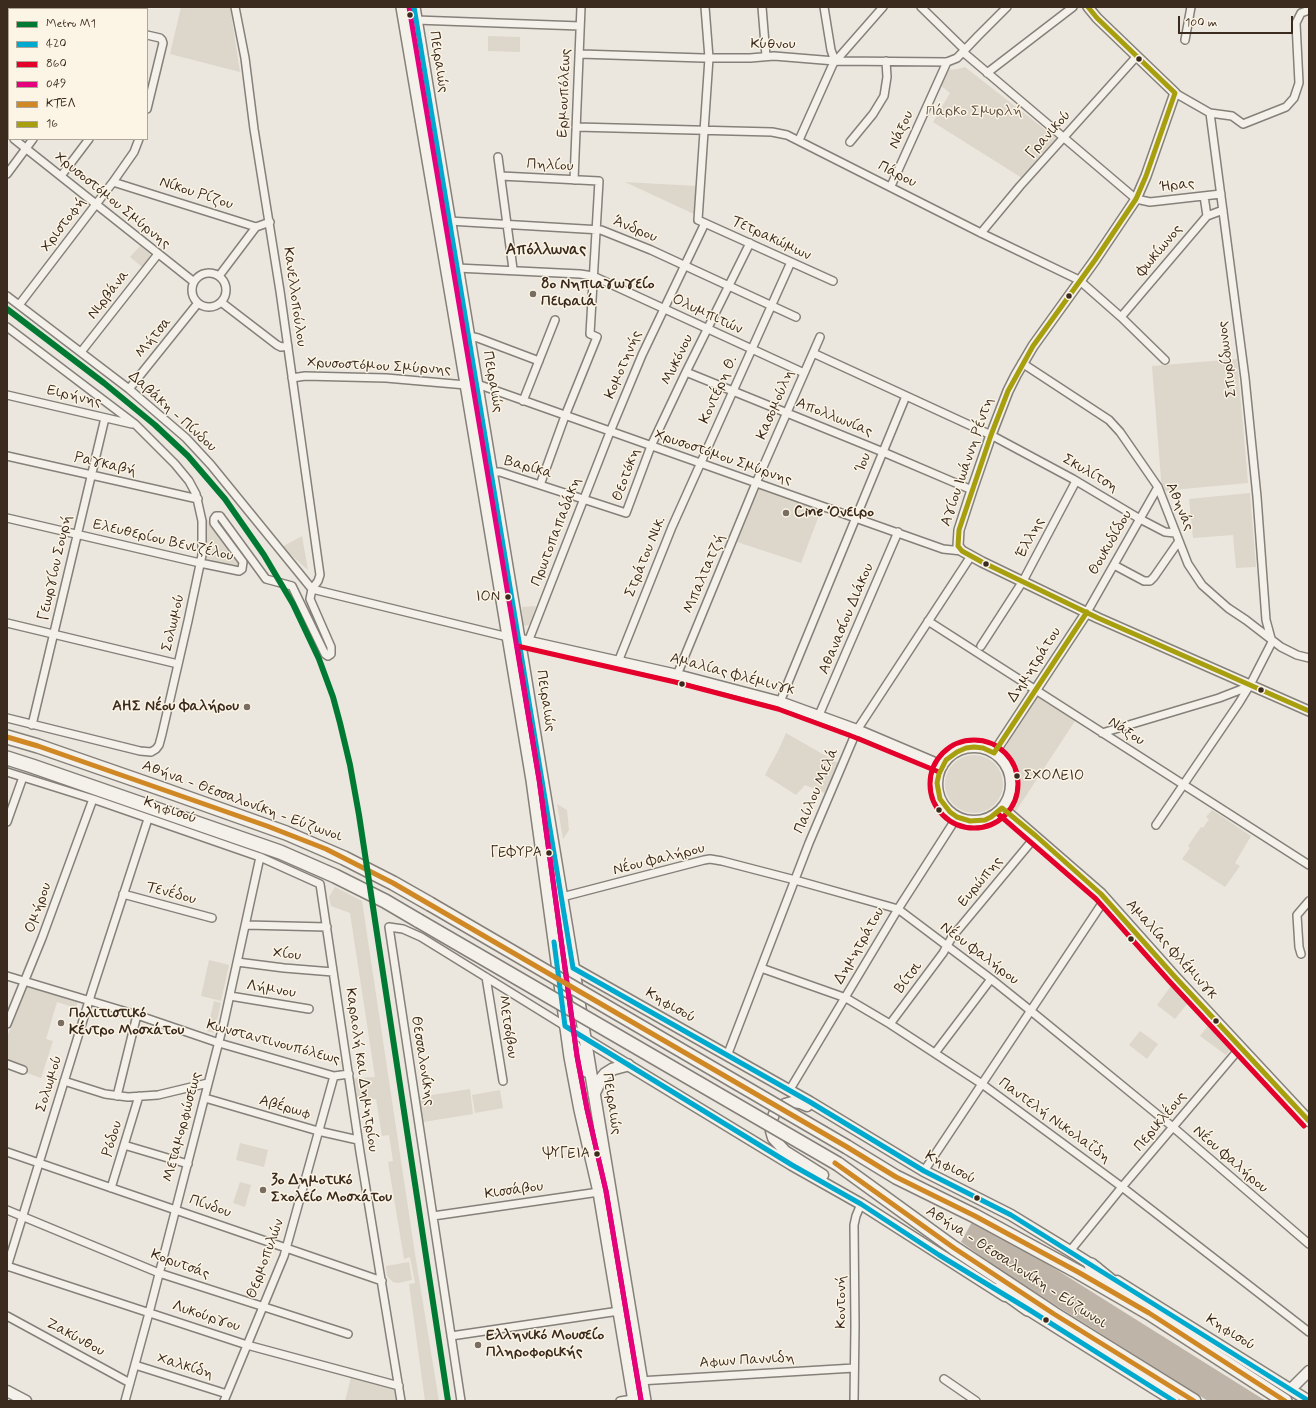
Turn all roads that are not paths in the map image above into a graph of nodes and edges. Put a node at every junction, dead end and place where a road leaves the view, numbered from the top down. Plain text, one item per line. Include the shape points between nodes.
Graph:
1 (235, 7) edge
2 (402, 7) edge
3 (414, 7) edge
4 (581, 7) edge
5 (705, 7) edge
6 (762, 7) edge
7 (824, 7) edge
8 (883, 7) edge
9 (921, 7) edge
10 (1007, 7) edge
11 (1073, 7) edge
12 (1088, 7) edge
13 (1191, 7) edge
14 (1309, 10) edge
15 (416, 20) junction
16 (580, 26) junction
17 (148, 35) edge
18 (1185, 40) dead end
19 (964, 51) junction
20 (580, 54) junction
21 (766, 56) junction
22 (1137, 56) junction
23 (709, 58) junction
24 (835, 61) junction
25 (886, 61) junction
26 (947, 62) junction
27 (987, 73) junction
28 (1175, 93) junction
29 (148, 105) edge
30 (1210, 113) junction
31 (576, 127) junction
32 (703, 131) junction
33 (1063, 138) junction
34 (15, 140) edge
35 (32, 140) edge
36 (88, 140) edge
37 (140, 140) edge
38 (799, 140) junction
39 (850, 142) dead end
40 (26, 148) junction
41 (498, 157) dead end
42 (7, 174) edge
43 (61, 176) junction
44 (501, 176) junction
45 (574, 180) junction
46 (113, 182) junction
47 (891, 186) junction
48 (1220, 194) junction
49 (1204, 196) junction
50 (1136, 199) junction
51 (96, 204) junction
52 (1223, 210) junction
53 (1207, 216) junction
54 (449, 221) junction
55 (702, 221) junction
56 (270, 222) junction
57 (507, 224) junction
58 (256, 227) junction
59 (596, 229) junction
60 (981, 233) junction
61 (750, 243) junction
62 (158, 254) junction
63 (791, 262) junction
64 (684, 266) junction
65 (457, 268) junction
66 (513, 269) junction
67 (219, 276) junction
68 (593, 276) junction
69 (1079, 280) junction
70 (833, 281) dead end
71 (194, 282) junction
72 (728, 287) junction
73 (7, 296) edge
74 (221, 302) junction
75 (198, 303) junction
76 (19, 305) junction
77 (771, 306) junction
78 (664, 309) junction
79 (796, 317) dead end
80 (1121, 317) junction
81 (555, 320) dead end
82 (7, 327) edge
83 (707, 330) junction
84 (469, 336) junction
85 (820, 337) dead end
86 (288, 346) junction
87 (751, 350) junction
88 (81, 352) junction
89 (813, 353) junction
90 (1165, 360) dead end
91 (539, 361) junction
92 (1022, 363) junction
93 (686, 372) junction
94 (804, 373) junction
95 (292, 378) junction
96 (471, 384) junction
97 (129, 389) junction
98 (732, 392) junction
99 (7, 395) edge
100 (906, 396) junction
101 (523, 401) junction
102 (786, 414) junction
103 (565, 416) junction
104 (105, 418) junction
105 (135, 424) junction
106 (610, 432) junction
107 (991, 435) junction
108 (651, 446) junction
109 (883, 452) junction
110 (7, 456) edge
111 (700, 464) junction
112 (492, 472) junction
113 (91, 475) junction
114 (1076, 481) junction
115 (756, 483) junction
116 (540, 484) junction
117 (1158, 487) junction
118 (972, 490) junction
119 (198, 499) junction
120 (583, 499) junction
121 (626, 513) joint
122 (7, 518) edge
123 (856, 518) junction
124 (1140, 519) junction
125 (898, 532) junction
126 (1175, 532) junction
127 (77, 535) junction
128 (1179, 540) junction
129 (962, 551) junction
130 (971, 556) junction
131 (200, 563) junction
132 (1114, 565) junction
133 (1023, 582) junction
134 (312, 589) junction
135 (1087, 612) junction
136 (928, 621) junction
137 (7, 623) edge
138 (54, 634) junction
139 (508, 637) junction
140 (524, 641) junction
141 (1272, 642) junction
142 (981, 646) dead end
143 (1309, 658) edge
144 (618, 662) junction
145 (178, 664) junction
146 (677, 675) junction
147 (1250, 686) junction
148 (1036, 690) junction
149 (780, 702) junction
150 (1309, 711) edge
151 (819, 715) junction
152 (7, 718) edge
153 (32, 725) junction
154 (857, 730) junction
155 (1102, 733) junction
156 (7, 737) edge
157 (994, 754) junction
158 (7, 758) edge
159 (942, 766) junction
160 (7, 772) edge
161 (24, 777) junction
162 (1184, 785) junction
163 (93, 799) junction
164 (1002, 808) junction
165 (956, 817) junction
166 (148, 819) junction
167 (7, 822) edge
168 (1156, 825) dead end
169 (1036, 836) junction
170 (260, 858) junction
171 (1309, 865) edge
172 (795, 880) junction
173 (320, 884) joint
174 (123, 894) junction
175 (562, 898) junction
176 (1105, 899) junction
177 (1309, 901) edge
178 (898, 909) junction
179 (212, 918) dead end
180 (246, 925) junction
181 (327, 927) junction
182 (947, 945) junction
183 (1301, 954) dead end
184 (238, 962) junction
185 (573, 968) junction
186 (761, 968) junction
187 (333, 972) junction
188 (7, 976) edge
189 (486, 977) junction
190 (991, 979) junction
191 (25, 981) junction
192 (230, 996) junction
193 (846, 998) junction
194 (89, 1001) junction
195 (309, 1009) dead end
196 (1031, 1011) junction
197 (136, 1015) junction
198 (7, 1024) edge
199 (890, 1024) junction
200 (565, 1026) junction
201 (585, 1039) junction
202 (219, 1043) junction
203 (1240, 1048) junction
204 (935, 1053) junction
205 (727, 1056) junction
206 (7, 1064) edge
207 (628, 1065) junction
208 (23, 1070) dead end
209 (349, 1074) junction
210 (334, 1076) junction
211 (503, 1081) dead end
212 (64, 1082) junction
213 (208, 1083) junction
214 (982, 1084) junction
215 (789, 1091) junction
216 (594, 1094) junction
217 (117, 1096) junction
218 (139, 1096) junction
219 (205, 1098) junction
220 (1309, 1121) edge
221 (846, 1124) junction
222 (1174, 1128) junction
223 (318, 1131) junction
224 (358, 1140) junction
225 (124, 1145) junction
226 (7, 1152) edge
227 (39, 1163) junction
228 (188, 1164) junction
229 (924, 1171) junction
230 (1122, 1187) junction
231 (111, 1188) junction
232 (599, 1192) junction
233 (861, 1204) junction
234 (175, 1209) junction
235 (7, 1210) edge
236 (433, 1216) junction
237 (23, 1217) junction
238 (1309, 1244) edge
239 (287, 1247) junction
240 (954, 1248) junction
241 (1070, 1251) junction
242 (1091, 1265) junction
243 (7, 1266) edge
244 (159, 1273) junction
245 (382, 1280) junction
246 (262, 1307) junction
247 (1028, 1309) junction
248 (619, 1311) junction
249 (149, 1313) junction
250 (1149, 1314) junction
251 (7, 1316) edge
252 (1309, 1332) edge
253 (348, 1334) dead end
254 (451, 1336) junction
255 (248, 1345) junction
256 (135, 1365) junction
257 (854, 1368) junction
258 (1309, 1371) edge
259 (944, 1379) dead end
260 (636, 1382) junction
261 (130, 1383) junction
262 (399, 1386) junction
263 (7, 1391) edge
264 (1288, 1395) edge
265 (225, 1398) edge
266 (633, 1400) edge
267 (26, 1401) edge
268 (125, 1401) edge
269 (401, 1401) edge
270 (461, 1401) edge
271 (620, 1401) edge
272 (644, 1401) edge
273 (854, 1401) edge
274 (976, 1401) edge
275 (1174, 1401) edge
276 (1194, 1401) edge
277 (1309, 1401) edge

1 - 56 street, Κανελλοπούλου
2 - 96 main road, Πειραιώς
3 - 15 main road, Πειραιώς
4 - 16 street, Ερμουπόλεως
5 - 23 street, Κομοτηνής
6 - 21 street
7 - 24 street
8 - 24 street
9 - 19 street
10 - 19 street
11 - 27 street
12 - 22 street
13 - 18 street
14 - 30 street via 1301,13 1296,23 1299,83 1294,98 1286,107 1243,124 1232,116
15 - 16 street
15 - 54 main road, Πειραιώς
16 - 20 street, Ερμουπόλεως
17 - 29 street via 162,40
19 - 26 street via 956,59
19 - 27 street
20 - 23 street, Κύθνου
20 - 31 street, Ερμουπόλεως
21 - 23 street, Κύθνου
21 - 24 street, Κύθνου
22 - 28 street
22 - 33 street, Γρανικού
23 - 32 street, Κομοτηνής
24 - 25 street, Κύθνου
24 - 38 street
25 - 26 street, Κύθνου
25 - 39 street via 884,96
26 - 47 street, Νάξου
27 - 33 street
28 - 30 street
28 - 50 street, Αγίου Ιωάννη Ρέντη
30 - 48 street, Σπυρίδωνος
31 - 32 street, Πάρου
31 - 45 street, Ερμουπόλεως
32 - 38 street, Πάρου via 780,133
32 - 55 street, Κομοτηνής
33 - 50 street
33 - 60 street, Γρανικού
34 - 40 street, Χρυσοστόμου Σμύρνης
35 - 40 street
36 - 43 street
37 - 46 street, Χριστοφή
38 - 47 street, Πάρου
40 - 42 street
40 - 43 street, Χρυσοστόμου Σμύρνης
41 - 44 street
43 - 51 street, Χρυσοστόμου Σμύρνης
44 - 45 street, Πηλίου
44 - 57 street
45 - 59 street, Πηλίου via 598,181
46 - 51 street, Χριστοφή
46 - 58 street, Νίκου Ρίζου
47 - 60 street, Πάρου
48 - 49 street, Ήρας
48 - 52 street, Σπυρίδωνος
49 - 50 street, Ήρας via 1150,202
49 - 53 street
50 - 69 street, Αγίου Ιωάννη Ρέντη
51 - 62 street, Χρυσοστόμου Σμύρνης
51 - 76 street, Χριστοφή
52 - 53 street, Φωκίωνος
52 - 141 street, Σπυρίδωνος via 1245,378 1266,620
53 - 80 street, Φωκίωνος
54 - 57 street, Άνδρου
54 - 65 main road, Πειραιώς
55 - 61 street, Τετρακώμων
55 - 64 street, Κομοτηνής
56 - 58 street
56 - 86 street, Κανελλοπούλου
57 - 59 street, Άνδρου
57 - 66 street
58 - 67 street
59 - 64 street, Άνδρου
59 - 68 street
60 - 69 street, Πάρου
61 - 63 street, Τετρακώμων
61 - 72 street, Μυκόνου
62 - 71 street, Χρυσοστόμου Σμύρνης
62 - 88 street, Νιρβάνα
63 - 70 street, Τετρακώμων
63 - 77 street, Κοντέρη Θ.
64 - 72 street, Άνδρου
64 - 78 street, Κομοτηνής
65 - 66 street, Ολυμπιτών
65 - 84 main road, Πειραιώς
66 - 68 street, Ολυμπιτών
67 - 71 street via 206,273
67 - 74 street via 226,289
68 - 78 street, Ολυμπιτών
68 - 103 street via 594,335
69 - 80 street, Πάρου
69 - 92 street, Αγίου Ιωάννη Ρέντη
71 - 75 street via 192,293
72 - 77 street, Άνδρου
72 - 83 street, Μυκόνου
73 - 76 street, Δαβάκη - Πίνδου
74 - 75 street via 211,307
74 - 86 street, Χρυσοστόμου Σμύρνης via 277,345
75 - 97 street, Μήτσα
76 - 88 street, Δαβάκη - Πίνδου
77 - 79 street, Άνδρου
77 - 87 street, Κοντέρη Θ.
78 - 83 street, Ολυμπιτών
78 - 106 street, Κομοτηνής
80 - 90 street, Πάρου
81 - 91 street
82 - 105 street, Σολωμού
83 - 87 street, Ολυμπιτών
83 - 93 street, Μυκόνου
84 - 91 street
84 - 96 main road, Πειραιώς
85 - 89 street, Κασομούλη
86 - 95 street, Κανελλοπούλου
87 - 94 street, Ολυμπιτών
87 - 98 street, Κοντέρη Θ.
88 - 97 street, Δαβάκη - Πίνδου
89 - 94 street, Κασομούλη
89 - 100 street, Σκυλίτση
91 - 101 street
92 - 107 street, Αγίου Ιωάννη Ρέντη
92 - 117 street, Αθηνάς via 1109,420
93 - 98 street, Απολλωνίας
93 - 108 street, Μυκόνου
94 - 102 street, Κασομούλη
95 - 96 street, Χρυσοστόμου Σμύρνης via 386,378
95 - 134 street, Κανελλοπούλου via 320,575
96 - 101 street, Χρυσοστόμου Σμύρνης
96 - 112 main road, Πειραιώς
96 - 139 main road, Πειραιώς
97 - 134 street, Δαβάκη - Πίνδου via 186,438 211,465
98 - 102 street, Απολλωνίας
98 - 111 street, Κοντέρη Θ.
99 - 104 street, Ειρήνης
100 - 107 street, Σκυλίτση
100 - 109 street, Ίου
101 - 103 street, Χρυσοστόμου Σμύρνης
102 - 109 street, Απολλωνίας
102 - 115 street, Κασομούλη
103 - 106 street, Χρυσοστόμου Σμύρνης
103 - 116 street
104 - 105 street, Ειρήνης
104 - 113 street, Γεωργίου Σουρή
105 - 119 street, Σολωμού via 186,476
106 - 108 street, Χρυσοστόμου Σμύρνης
106 - 120 street, Πρωτοπαπαδάκη
107 - 114 street, Σκυλίτση
107 - 118 street, Αγίου Ιωάννη Ρέντη
108 - 111 street, Χρυσοστόμου Σμύρνης
108 - 121 street, Θεοτόκη
109 - 118 street, Απολλωνίας
109 - 123 street, Ίου
110 - 113 street, Ραγκαβή
111 - 115 street, Χρυσοστόμου Σμύρνης
111 - 144 street, Στράτου Νικ.
112 - 116 street, Βαρίκα
112 - 140 main road, Πειραιώς
113 - 119 street, Ραγκαβή
113 - 127 street, Γεωργίου Σουρή
114 - 124 street, Σκυλίτση
114 - 133 street, Έλλης
115 - 123 street, Χρυσοστόμου Σμύρνης
115 - 146 street, Μπαλτατζή
116 - 120 street, Βαρίκα
117 - 124 street, Θουκυδίδου
117 - 126 street, Αθηνάς
118 - 129 street, Αγίου Ιωάννη Ρέντη via 959,530 958,546
119 - 131 street, Σολωμού via 202,528
120 - 121 street, Βαρίκα
120 - 140 street, Πρωτοπαπαδάκη
122 - 127 street, Ελευθερίου Βενιζέλου
123 - 125 street, Χρυσοστόμου Σμύρνης
123 - 149 street
124 - 126 street, Σκυλίτση via 1165,532
124 - 132 street, Θουκυδίδου
125 - 129 street, Χρυσοστόμου Σμύρνης via 943,549
125 - 151 street, Αθανασίου Διάκου
126 - 128 street, Αθηνάς
127 - 131 street, Ελευθερίου Βενιζέλου
127 - 138 street, Γεωργίου Σουρή
128 - 132 street via 1150,581 1144,581
128 - 141 street, Αθηνάς via 1188,564 1202,585
129 - 130 street
130 - 133 street
130 - 136 street, Παύλου Μελά
131 - 134 street, Ελευθερίου Βενιζέλου via 237,571 242,568 243,562 214,523 216,516 222,517 266,579 292,586 325,654 329,656 332,652 331,647 310,599
131 - 145 street, Σολωμού
132 - 135 street, Θουκυδίδου
133 - 135 street
133 - 142 street, Έλλης
134 - 139 street
135 - 147 street
135 - 148 street, Δημητράτου
136 - 148 street, Νάξου
136 - 154 street, Παύλου Μελά
137 - 138 street
138 - 145 street
138 - 153 street, Γεωργίου Σουρή
139 - 140 main road, Αμαλίας Φλέμινγκ
139 - 200 main road, Πειραιώς via 532,780
140 - 144 main road, Αμαλίας Φλέμινγκ
140 - 175 main road, Πειραιώς
141 - 143 street, Αθηνάς via 1291,653
141 - 147 street
144 - 146 main road, Αμαλίας Φλέμινγκ
145 - 153 street, Σολωμού via 159,745 151,752
146 - 149 main road, Αμαλίας Φλέμινγκ
147 - 150 street
147 - 155 street via 1220,698
147 - 162 street
148 - 155 street, Νάξου
148 - 157 street, Δημητράτου
149 - 151 main road, Αμαλίας Φλέμινγκ
151 - 154 main road, Αμαλίας Φλέμινγκ
152 - 153 street
154 - 159 main road, Αμαλίας Φλέμινγκ
154 - 172 street, Παύλου Μελά
155 - 162 street, Νάξου
156 - 250 highway, Αθήνα - Θεσσαλονίκη - Εύζωνοι, bridge via 268,826 344,858 430,904 896,1177 1050,1256
157 - 159 main road via 983,748 966,748 951,756
157 - 164 main road via 1004,763 1011,782 1009,796
158 - 240 highway, Αθήνα - Θεσσαλονίκη - Εύζωνοι, bridge via 262,845 335,876 385,901 838,1164
159 - 165 main road via 937,783 939,795 944,806
160 - 161 street, Κηφισού
161 - 163 street, Κηφισού
161 - 167 street
162 - 168 street
162 - 171 street, Νάξου
163 - 166 street, Κηφισού
163 - 191 street, Ομήρου
164 - 165 main road via 985,820 970,821
164 - 169 main road, Αμαλίας Φλέμινγκ
165 - 178 street, Δημητράτου
166 - 170 street, Κηφισού
166 - 174 street, Σολωμού
169 - 176 main road, Αμαλίας Φλέμινγκ
169 - 182 street, Ευρώπης
170 - 173 street, Κηφισού
170 - 180 street, Μεταμορφώσεως
172 - 175 street, Νέου Φαλήρου via 710,859
172 - 178 street, Νέου Φαλήρου
172 - 186 street, Παύλου Μελά
173 - 181 street, Καραολή και Δημητρίου
174 - 179 street, Τενέδου
174 - 194 street, Σολωμού
175 - 185 main road, Πειραιώς
176 - 196 street
176 - 203 main road, Αμαλίας Φλέμινγκ
177 - 183 street via 1297,915
178 - 182 street, Νέου Φαλήρου
178 - 193 street, Δημητράτου
180 - 181 street
180 - 184 street, Μεταμορφώσεως
181 - 187 street, Καραολή και Δημητρίου
182 - 190 street, Νέου Φαλήρου
182 - 199 street, Βίτσι via 943,954
184 - 187 street, Χίου
184 - 192 street, Μεταμορφώσεως
185 - 201 main road, Πειραιώς
185 - 205 main road, Κηφισού
186 - 193 street, Παντελή Νικολαΐδη
186 - 205 street, Παύλου Μελά
187 - 209 street, Καραολή και Δημητρίου
188 - 191 street, Κωνσταντινουπόλεως
189 - 200 street, Θεσσαλονίκης
189 - 211 street, Μετσόβου
189 - 236 street, Θεσσαλονίκης via 421,937 403,928 389,927
190 - 196 street, Νέου Φαλήρου
190 - 204 street
191 - 194 street, Κωνσταντινουπόλεως
191 - 198 street, Ομήρου
192 - 195 street, Λήμνου
192 - 202 street, Μεταμορφώσεως
193 - 199 street, Παντελή Νικολαΐδη
193 - 215 street, Δημητράτου
194 - 197 street, Κωνσταντινουπόλεως
194 - 212 street, Σολωμού
196 - 214 street
196 - 222 street, Νέου Φαλήρου
197 - 202 street, Κωνσταντινουπόλεως
197 - 217 street
199 - 204 street, Παντελή Νικολαΐδη
200 - 201 main road
200 - 216 street via 584,1062 590,1088
200 - 232 main road, Πειραιώς via 580,1110
201 - 207 main road
201 - 216 main road, Πειραιώς
202 - 210 street, Κωνσταντινουπόλεως
202 - 213 street, Μεταμορφώσεως
203 - 220 main road, Αμαλίας Φλέμινγκ
203 - 222 street, Περικλέους
204 - 214 street, Παντελή Νικολαΐδη
205 - 215 main road, Κηφισού
206 - 208 street
207 - 216 main road via 605,1074
207 - 233 main road
209 - 210 street, Κωνσταντινουπόλεως
209 - 224 street, Καραολή και Δημητρίου
210 - 223 street, Θερμοπυλών
212 - 217 street
212 - 227 street, Σολωμού
213 - 218 street via 176,1092
213 - 219 street, Μεταμορφώσεως
214 - 229 street
214 - 230 street, Παντελή Νικολαΐδη
215 - 221 main road, Κηφισού
216 - 260 main road, Πειραιώς
217 - 218 street
218 - 225 street, Ρόδου
219 - 223 street, Αβέρωφ
219 - 228 street, Μεταμορφώσεως
221 - 229 main road, Κηφισού
221 - 233 main road via 800,1103 792,1102 785,1104 774,1114 771,1131 773,1138 785,1151 831,1180
222 - 230 street, Περικλέους
222 - 238 street, Νέου Φαλήρου
223 - 224 street, Αβέρωφ
223 - 239 street, Θερμοπυλών
224 - 245 street, Καραολή και Δημητρίου
225 - 228 street
225 - 231 street, Ρόδου
226 - 227 street, Πίνδου
227 - 231 street, Πίνδου
227 - 237 street, Σολωμού
228 - 234 street, Μεταμορφώσεως
229 - 241 main road, Κηφισού via 1011,1216
230 - 241 street, Περικλέους
230 - 252 street, Παντελή Νικολαΐδη
231 - 234 street, Πίνδου
232 - 236 street, Κισσάβου
232 - 248 main road, Πειραιώς
233 - 247 main road
233 - 257 street, Κοντονή via 854,1225
234 - 239 street, Πίνδου
234 - 244 street, Μεταμορφώσεως
235 - 237 street, Κορυτσάς
236 - 254 street, Θεσσαλονίκης
237 - 243 street, Σολωμού
237 - 244 street, Κορυτσάς
239 - 245 street, Πίνδου
239 - 246 street, Θερμοπυλών
240 - 247 highway via 968,1265
240 - 276 highway, Αθήνα - Θεσσαλονίκη - Εύζωνοι
241 - 242 main road, Κηφισού
242 - 250 highway
242 - 264 main road, Κηφισού
243 - 249 street, Λυκούργου
244 - 246 street, Κορυτσάς
244 - 249 street, Μεταμορφώσεως
245 - 262 street, Καραολή και Δημητρίου
246 - 253 street, Κορυτσάς
246 - 255 street, Θερμοπυλών
247 - 275 main road
248 - 254 street
248 - 260 main road, Πειραιώς
249 - 255 street, Λυκούργου
249 - 256 street, Μεταμορφώσεως
250 - 264 highway, Αθήνα - Θεσσαλονίκη - Εύζωνοι
251 - 261 street, Ζακύνθου
254 - 270 street, Θεσσαλονίκης
255 - 262 street, Λυκούργου
255 - 265 street, Θερμοπυλών
256 - 261 street, Μεταμορφώσεως
256 - 265 street, Χαλκίδη
257 - 260 street, Αφων Παννιδη
257 - 273 street, Κοντονή
258 - 264 main road
259 - 274 street
260 - 266 main road, Πειραιώς
260 - 272 main road, Πειραιώς
261 - 268 street, Μεταμορφώσεως
262 - 269 street, Καραολή και Δημητρίου
263 - 267 main road
264 - 277 main road, Κηφισού
266 - 271 street

